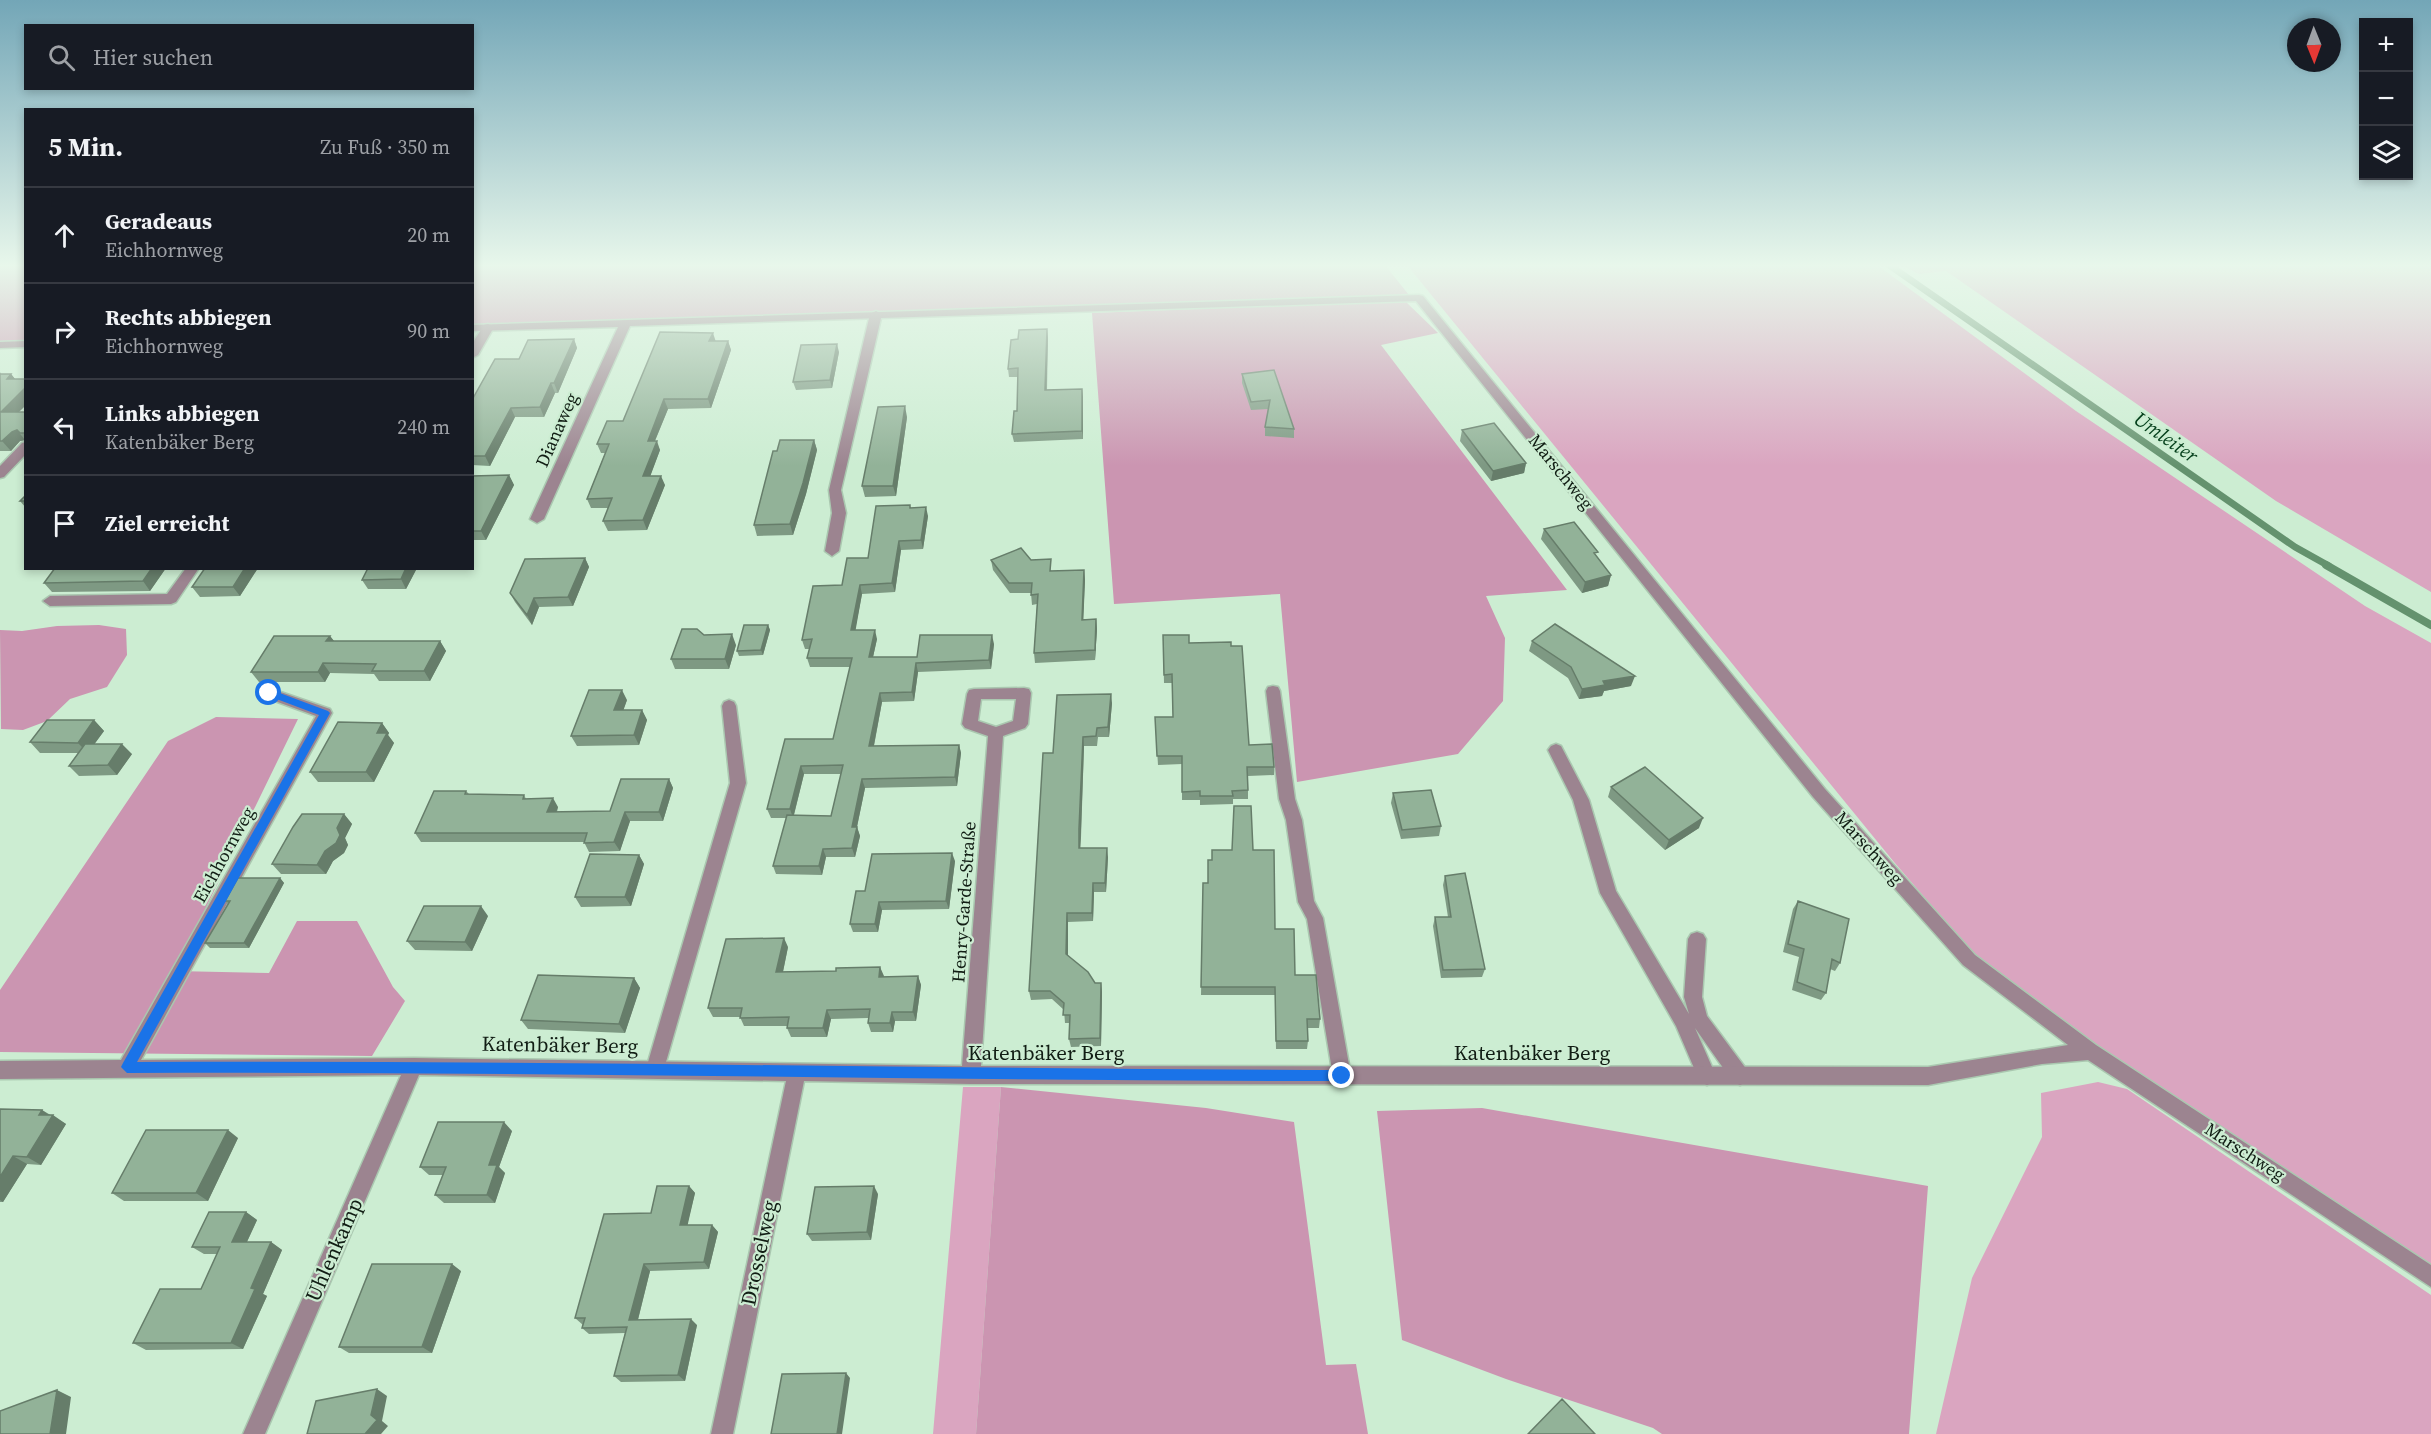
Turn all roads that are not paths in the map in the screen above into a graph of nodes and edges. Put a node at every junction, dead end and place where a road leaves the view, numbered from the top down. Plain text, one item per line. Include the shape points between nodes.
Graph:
1 (485, 332) edge
2 (621, 332) edge
3 (872, 332) edge
4 (1446, 332) edge
5 (24, 344) edge
6 (0, 345) edge
7 (474, 352) edge
8 (24, 448) edge
9 (0, 474) edge
10 (537, 519) dead end
11 (832, 551) dead end
12 (192, 570) edge
13 (50, 601) dead end
14 (1273, 691) dead end
15 (269, 693) dead end
16 (729, 706) dead end
17 (996, 733) dead end
18 (1556, 750) dead end
19 (1697, 939) dead end
20 (2090, 1051) junction
21 (414, 1066) junction
22 (127, 1067) junction
23 (655, 1069) junction
24 (0, 1070) edge
25 (797, 1071) junction
26 (971, 1075) junction
27 (1342, 1076) junction
28 (1707, 1076) junction
29 (1740, 1076) junction
30 (2431, 1277) edge
31 (254, 1434) edge
32 (722, 1434) edge

1 - 7 street
2 - 10 street, Dianaweg
3 - 11 street via 835,490 839,513
4 - 20 street, Marschweg via 1819,793 1969,960
5 - 6 street
8 - 9 street
12 - 13 street via 171,599
14 - 27 street via 1287,799 1294,820 1306,902 1315,918
15 - 22 street, Eichhornweg via 325,713
16 - 23 street via 738,783
17 - 26 street, Henry-Garde-Straße
18 - 28 street via 1581,800 1608,893 1683,1021
19 - 29 street via 1693,998 1699,1019
20 - 29 street, Katenbäker Berg via 1928,1076
20 - 30 street, Marschweg
21 - 22 street, Katenbäker Berg
21 - 23 street, Katenbäker Berg
21 - 31 street, Uhlenkamp
22 - 24 street, Katenbäker Berg
23 - 25 street, Katenbäker Berg
25 - 26 street, Katenbäker Berg
25 - 32 street, Drosselweg
26 - 27 street, Katenbäker Berg
27 - 28 street, Katenbäker Berg
28 - 29 street, Katenbäker Berg

